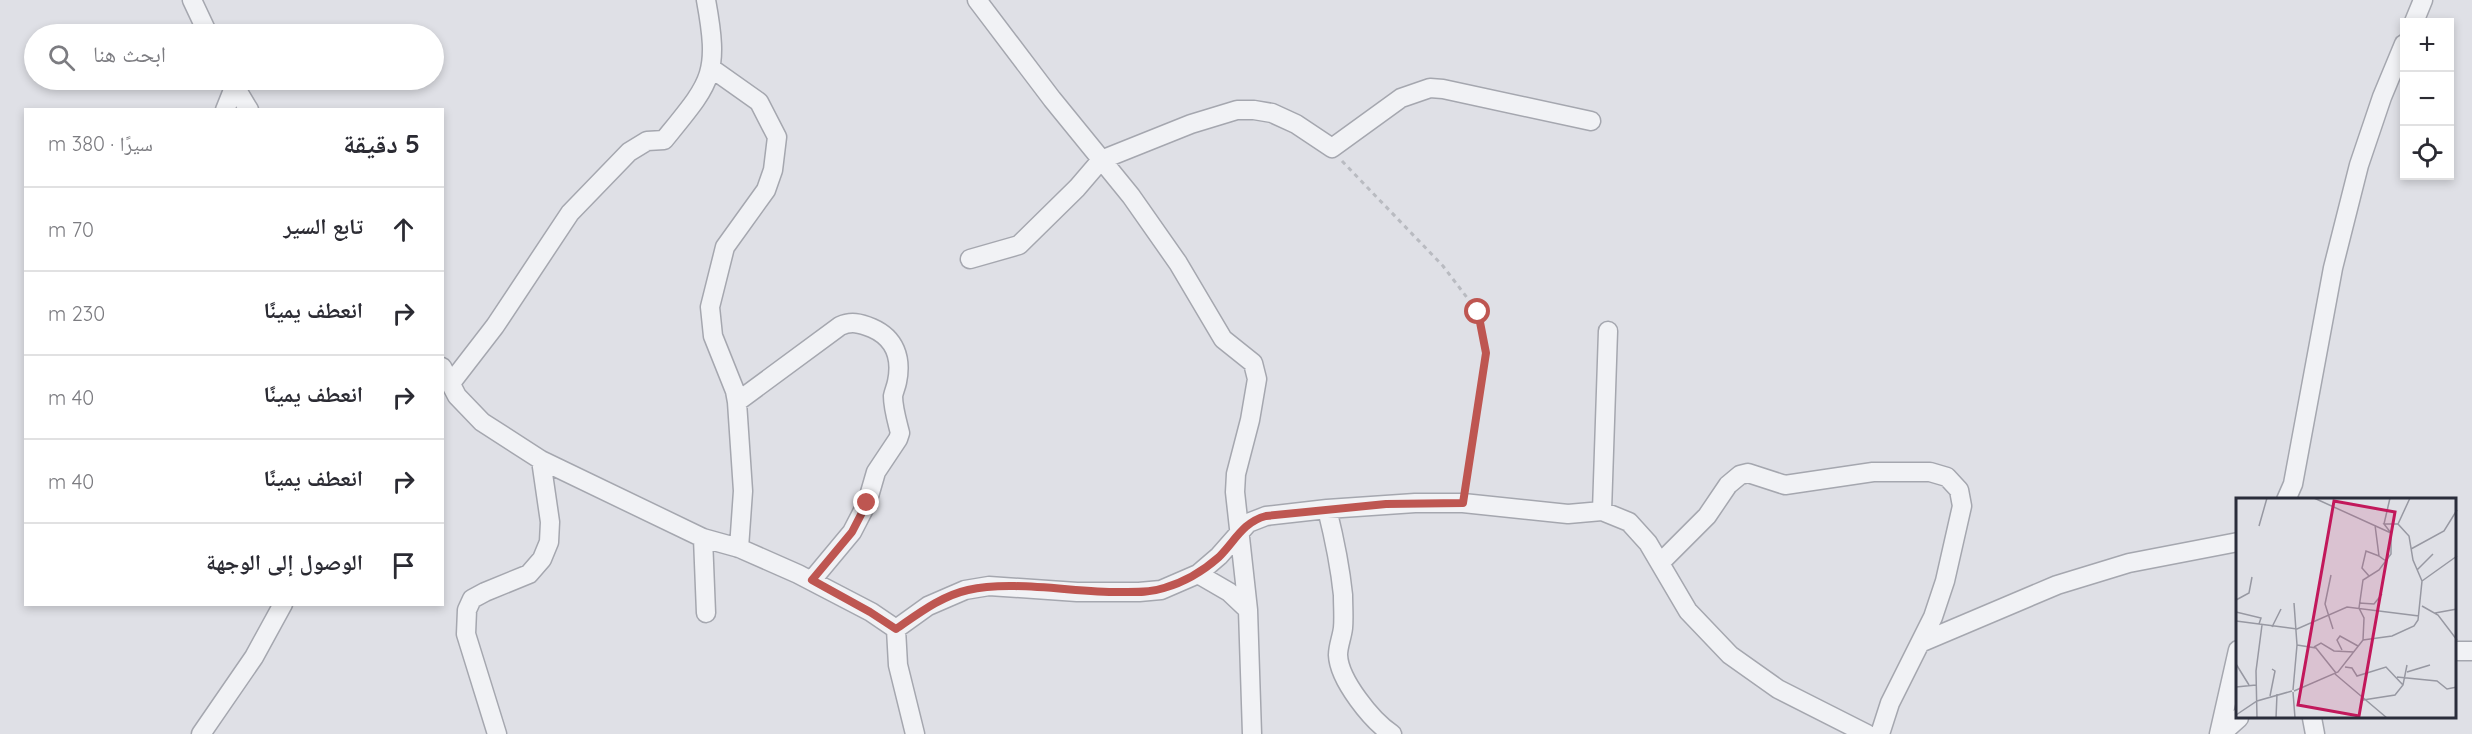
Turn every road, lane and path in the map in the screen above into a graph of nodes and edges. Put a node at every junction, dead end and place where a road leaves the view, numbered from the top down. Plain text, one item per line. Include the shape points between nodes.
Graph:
1 (192, 0) edge
2 (706, 0) edge
3 (977, 0) edge
4 (2423, 0) edge
5 (2416, 18) edge
6 (203, 24) edge
7 (2400, 54) edge
8 (711, 68) junction
9 (231, 90) edge
10 (238, 90) edge
11 (226, 108) edge
12 (248, 108) edge
13 (1591, 121) dead end
14 (1329, 147) junction
15 (1101, 160) junction
16 (970, 259) dead end
17 (1608, 331) dead end
18 (444, 371) edge
19 (451, 383) junction
20 (737, 402) junction
21 (541, 460) junction
22 (2287, 498) edge
23 (1463, 503) junction
24 (1327, 509) junction
25 (1602, 511) junction
26 (1240, 533) junction
27 (703, 538) junction
28 (2236, 542) edge
29 (739, 548) junction
30 (1660, 563) junction
31 (1197, 574) junction
32 (812, 580) junction
33 (282, 606) edge
34 (1248, 610) junction
35 (706, 613) dead end
36 (896, 629) junction
37 (1920, 643) junction
38 (2236, 659) edge
39 (2237, 719) edge
40 (2312, 719) edge
41 (201, 734) edge
42 (497, 734) edge
43 (915, 734) edge
44 (1252, 734) edge
45 (1392, 734) edge
46 (1867, 734) edge
47 (1880, 734) edge
48 (2220, 734) edge
49 (2315, 734) edge

1 - 6 street
2 - 8 street via 713,42
3 - 15 street
4 - 5 street
7 - 22 street via 2358,165 2333,268 2293,484
8 - 19 street via 704,90 664,140 643,142 629,152 570,213 495,326
8 - 20 street via 759,102 777,136 766,190 725,247 710,307 713,336
9 - 11 street
10 - 12 street
13 - 14 street via 1430,88 1401,98 1335,147
14 - 15 street via 1272,113 1238,110
14 - 23 path via 1443,266 1478,312 1486,353
15 - 16 street via 1019,245
15 - 26 street via 1178,263 1223,339 1253,363 1257,379 1236,474
17 - 25 street
18 - 19 street
19 - 21 street via 457,396 482,422
20 - 29 street via 743,491
20 - 32 street via 848,323 884,334 897,352 893,394 898,439 876,472 867,503 852,532
21 - 27 street
21 - 42 street via 550,522 549,542 542,559 529,574 472,599 467,610 466,634
23 - 24 street
23 - 25 street via 1568,514
24 - 26 street via 1257,519
24 - 45 street via 1343,596 1339,664 1345,679 1380,726
25 - 30 street via 1629,522
26 - 31 street
26 - 34 street
27 - 29 street
27 - 35 street
28 - 37 street via 2129,563 2057,585
29 - 32 street
30 - 37 street via 1707,516 1728,485 1740,475 1748,473 1785,485 1873,472 1930,472 1947,477 1959,490 1962,506 1945,581
30 - 46 street via 1688,611 1730,655 1778,689
31 - 34 street via 1229,592
31 - 36 street via 1161,590 1139,592 989,586 965,590 928,606
32 - 36 street
33 - 41 street via 254,657
34 - 44 street
36 - 43 street via 898,665
37 - 47 street via 1890,703
38 - 48 street
39 - 48 street
40 - 49 street

